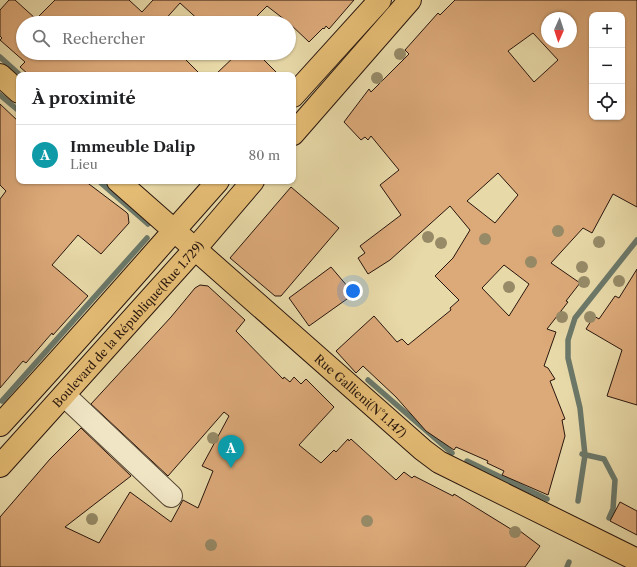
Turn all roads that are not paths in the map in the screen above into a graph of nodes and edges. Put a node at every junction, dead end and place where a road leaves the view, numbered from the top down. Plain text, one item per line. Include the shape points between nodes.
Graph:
1 (380, 0) edge
2 (410, 0) edge
3 (0, 75) edge
4 (16, 89) edge
5 (296, 93) edge
6 (296, 131) edge
7 (121, 184) edge
8 (215, 184) edge
9 (250, 184) edge
10 (173, 231) junction
11 (195, 249) junction
12 (64, 395) junction
13 (0, 425) edge
14 (0, 466) edge
15 (171, 496) dead end
16 (637, 560) edge

1 - 5 main road
2 - 6 main road
3 - 4 main road
7 - 10 main road, Rue Gallieni(N°1.147)
8 - 10 main road
9 - 11 main road, Boulevard de la République(Rue 1.729)
10 - 11 main road, Rue Gallieni(N°1.147)
10 - 13 main road via 77,342
11 - 12 main road, Boulevard de la République(Rue 1.729)
11 - 16 main road, Rue Gallieni(N°1.147) via 439,462
12 - 14 main road, Boulevard de la République(Rue 1.729)
12 - 15 lane

